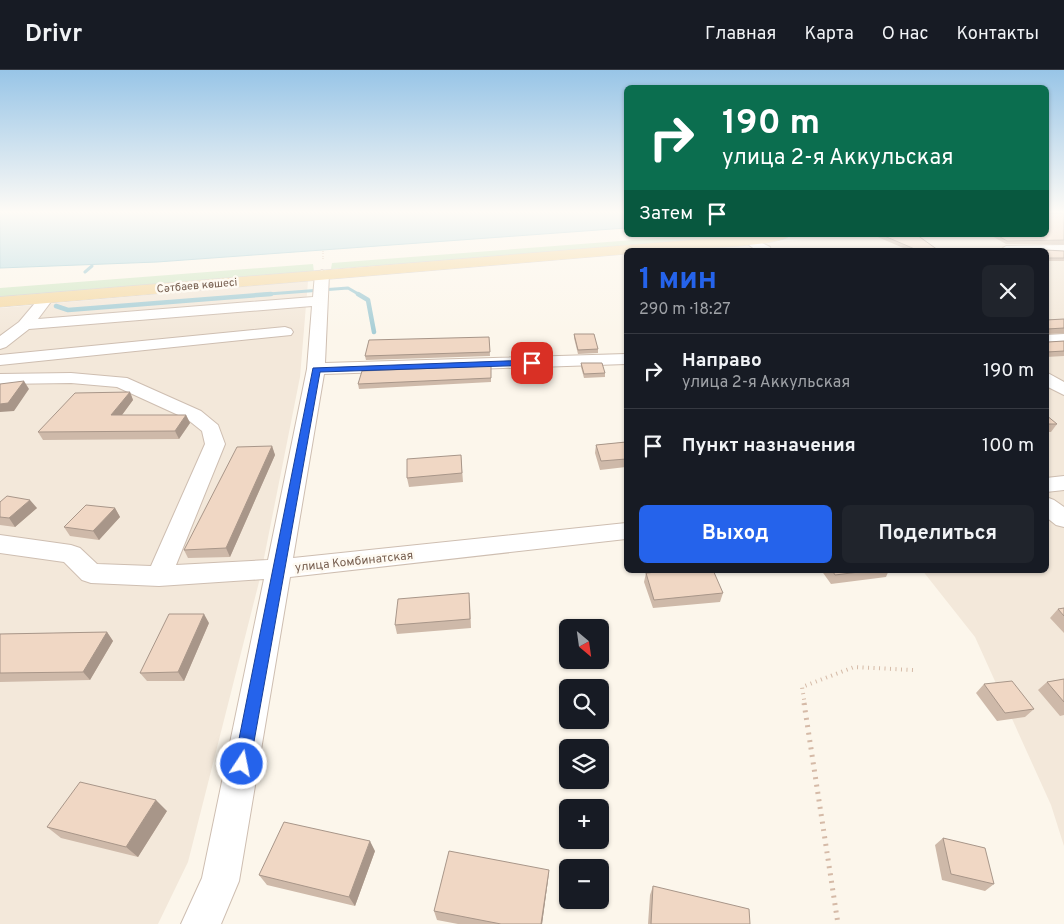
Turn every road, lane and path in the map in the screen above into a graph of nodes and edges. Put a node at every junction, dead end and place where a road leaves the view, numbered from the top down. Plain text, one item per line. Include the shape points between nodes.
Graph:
1 (500, 253) edge
2 (323, 262) junction
3 (46, 299) junction
4 (0, 302) edge
5 (321, 302) junction
6 (25, 325) junction
7 (285, 332) dead end
8 (1064, 339) edge
9 (1049, 340) edge
10 (0, 344) edge
11 (624, 359) edge
12 (0, 360) edge
13 (316, 369) junction
14 (0, 379) edge
15 (1049, 379) edge
16 (1064, 390) edge
17 (1064, 483) edge
18 (1049, 485) edge
19 (1049, 507) edge
20 (1064, 519) edge
21 (624, 531) edge
22 (0, 544) edge
23 (279, 569) junction
24 (159, 576) junction
25 (913, 670) dead end
26 (201, 924) edge
27 (838, 924) edge

1 - 2 main road, Сәтбаев көшесі
2 - 3 main road, Сәтбаев көшесі
2 - 5 street
3 - 4 main road, Сәтбаев көшесі
3 - 6 street
5 - 6 street
5 - 13 street
6 - 10 street
7 - 12 street
8 - 9 street
11 - 13 street
13 - 23 street
14 - 24 street via 72,378 121,382 194,415 211,429 215,444
15 - 16 street
17 - 18 street
19 - 20 street
21 - 23 street, улица Комбинатская
22 - 24 street, улица Комбинатская via 71,554 90,573
23 - 24 street, улица Комбинатская
23 - 26 street via 220,881
25 - 27 path via 854,666 802,687

